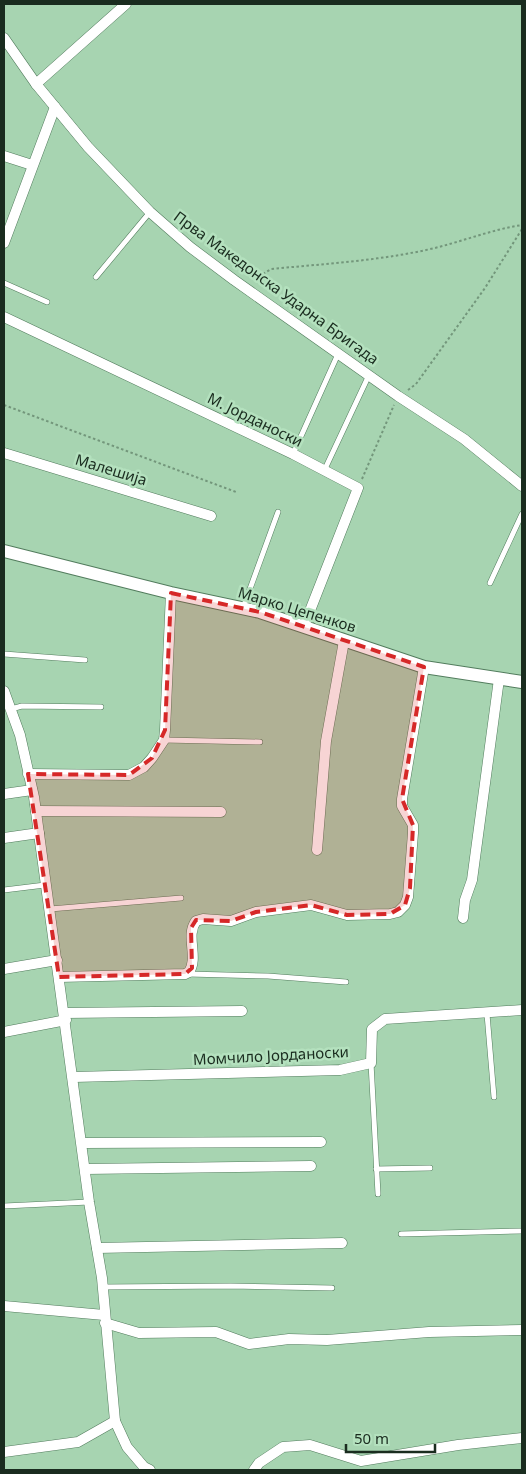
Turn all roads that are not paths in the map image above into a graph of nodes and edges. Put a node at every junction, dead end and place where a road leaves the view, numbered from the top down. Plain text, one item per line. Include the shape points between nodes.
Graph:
1 (126, 4) edge
2 (4, 38) edge
3 (36, 84) junction
4 (55, 107) junction
5 (4, 156) edge
6 (32, 165) junction
7 (150, 212) junction
8 (4, 243) edge
9 (96, 277) dead end
10 (4, 283) edge
11 (47, 302) dead end
12 (4, 317) edge
13 (338, 354) junction
14 (369, 376) junction
15 (4, 453) edge
16 (293, 454) junction
17 (324, 471) junction
18 (522, 486) edge
19 (278, 512) dead end
20 (522, 514) edge
21 (210, 516) dead end
22 (4, 551) edge
23 (490, 583) dead end
24 (171, 593) junction
25 (243, 608) junction
26 (304, 626) junction
27 (344, 642) junction
28 (4, 654) edge
29 (85, 660) dead end
30 (424, 667) junction
31 (499, 679) junction
32 (522, 682) edge
33 (4, 690) edge
34 (101, 707) dead end
35 (11, 709) junction
36 (164, 740) junction
37 (260, 742) dead end
38 (28, 774) junction
39 (32, 790) junction
40 (4, 794) edge
41 (36, 811) junction
42 (221, 812) dead end
43 (39, 833) junction
44 (4, 838) edge
45 (317, 850) dead end
46 (46, 885) junction
47 (4, 890) edge
48 (182, 898) dead end
49 (50, 909) junction
50 (463, 918) dead end
51 (57, 960) junction
52 (4, 969) edge
53 (185, 974) junction
54 (59, 977) junction
55 (346, 982) dead end
56 (522, 1010) edge
57 (242, 1011) dead end
58 (487, 1014) junction
59 (65, 1016) junction
60 (4, 1032) edge
61 (371, 1064) junction
62 (74, 1077) junction
63 (494, 1097) dead end
64 (321, 1142) dead end
65 (82, 1143) junction
66 (311, 1166) dead end
67 (430, 1168) dead end
68 (85, 1169) junction
69 (376, 1169) junction
70 (378, 1194) dead end
71 (89, 1202) junction
72 (4, 1206) edge
73 (522, 1231) edge
74 (401, 1234) dead end
75 (342, 1243) dead end
76 (97, 1248) junction
77 (102, 1287) junction
78 (332, 1288) dead end
79 (4, 1306) edge
80 (104, 1319) junction
81 (522, 1330) edge
82 (115, 1421) junction
83 (522, 1438) edge
84 (4, 1452) edge
85 (150, 1470) edge
86 (254, 1470) edge

1 - 3 street
2 - 3 street, Прва Македонска Ударна Бригада
3 - 4 street, Прва Македонска Ударна Бригада
4 - 6 street
4 - 7 street, Прва Македонска Ударна Бригада
5 - 6 street
6 - 8 street
7 - 9 lane
7 - 13 street, Прва Македонска Ударна Бригада via 190,247
10 - 11 lane
12 - 16 street, М. Јорданоски
13 - 14 street, Прва Македонска Ударна Бригада
13 - 16 lane
14 - 17 lane
14 - 18 street, Прва Македонска Ударна Бригада via 464,439
15 - 21 street, Малешија
16 - 17 street, М. Јорданоски
17 - 26 street, М. Јорданоски via 358,488
19 - 25 lane
20 - 23 lane
22 - 24 street, Марко Цепенков
24 - 25 street, Марко Цепенков
24 - 36 street
25 - 26 street, Марко Цепенков
26 - 27 street, Марко Цепенков
27 - 30 street, Марко Цепенков
27 - 45 street via 326,741
28 - 29 lane
30 - 31 street, Марко Цепенков
30 - 53 street via 402,799 402,806 413,825 410,888 405,906 390,914 347,915 311,905 256,912 231,920 199,920 192,928 192,968
31 - 32 street, Марко Цепенков
31 - 50 street via 472,880
33 - 35 street
34 - 35 lane via 22,706
35 - 38 street
36 - 37 lane
36 - 38 street via 144,767 129,775
38 - 39 street
39 - 40 street
39 - 41 street
41 - 42 street
41 - 43 street
43 - 44 street
43 - 46 street
46 - 47 lane
46 - 49 street
48 - 49 lane
49 - 51 street
51 - 52 street
51 - 54 street
53 - 54 street
53 - 55 lane
54 - 59 street
56 - 58 street, Момчило Јорданоски via 499,1010
57 - 59 street
58 - 61 street, Момчило Јорданоски via 386,1018 372,1029
58 - 63 lane
59 - 60 street
59 - 62 street
61 - 62 street, Момчило Јорданоски via 323,1070
61 - 69 lane
62 - 65 street
64 - 65 street
65 - 68 street
66 - 68 street
67 - 69 lane
68 - 71 street
69 - 70 lane
71 - 72 lane
71 - 76 street
73 - 74 lane
75 - 76 street
76 - 77 street
77 - 78 lane
77 - 80 street
79 - 80 street
80 - 81 street via 139,1332 216,1332 249,1344 289,1339 328,1340 429,1332
80 - 82 street
82 - 84 street via 78,1442
82 - 85 street via 127,1447 144,1468
83 - 86 street via 361,1461 310,1445 283,1447

